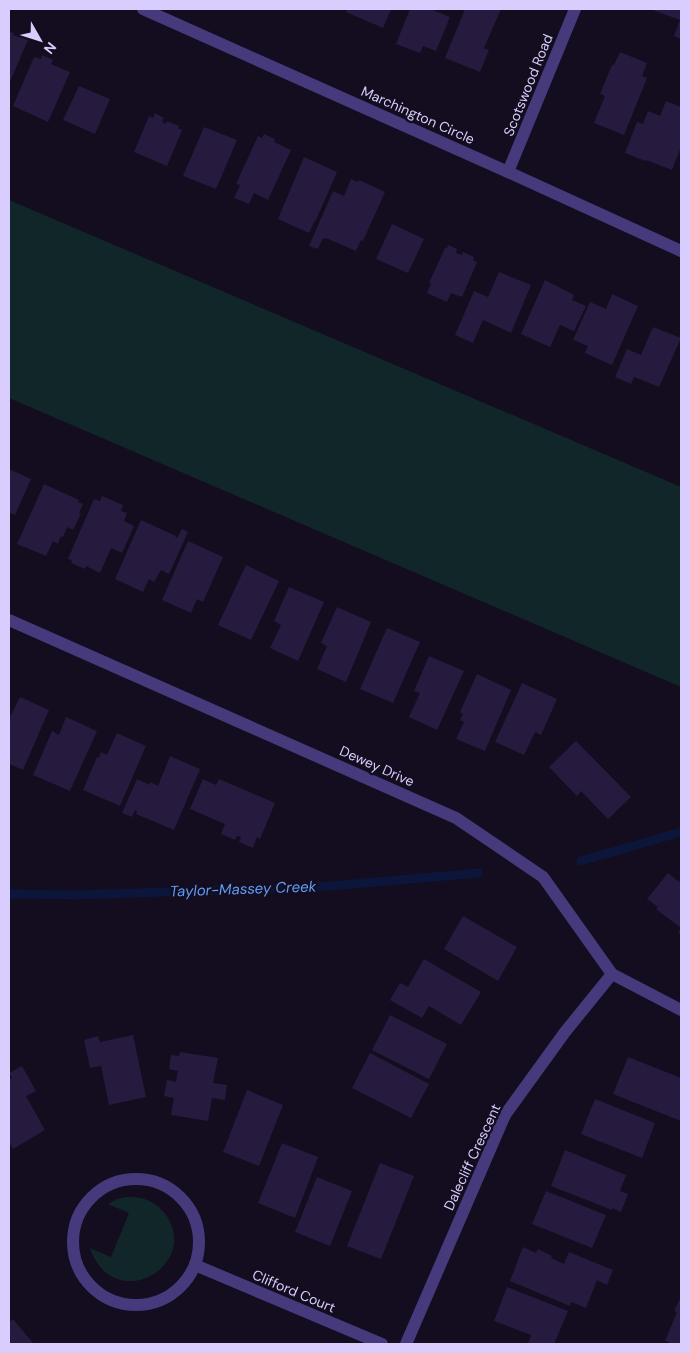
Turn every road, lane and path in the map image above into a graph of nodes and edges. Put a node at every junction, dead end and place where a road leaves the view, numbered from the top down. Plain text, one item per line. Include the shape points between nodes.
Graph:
1 (143, 9) edge
2 (575, 9) edge
3 (164, 13) edge
4 (508, 172) junction
5 (681, 251) edge
6 (9, 620) edge
7 (612, 974) junction
8 (681, 1010) edge
9 (195, 1265) junction
10 (382, 1344) edge
11 (406, 1344) edge

1 - 3 street, Marchington Circle
2 - 4 street, Scotswood Road
3 - 4 street, Marchington Circle
4 - 5 street, Marchington Circle
6 - 7 street, Dewey Drive via 456,818 543,878
7 - 8 street, Dewey Drive
7 - 11 street, Dalecliff Crescent via 505,1115
9 - 9 street via 199,1246 194,1217 177,1194 161,1183 122,1180 104,1187 87,1201 76,1220 72,1242 76,1263 87,1282 103,1296 124,1304 145,1304 166,1297 183,1284
9 - 10 street, Clifford Court

